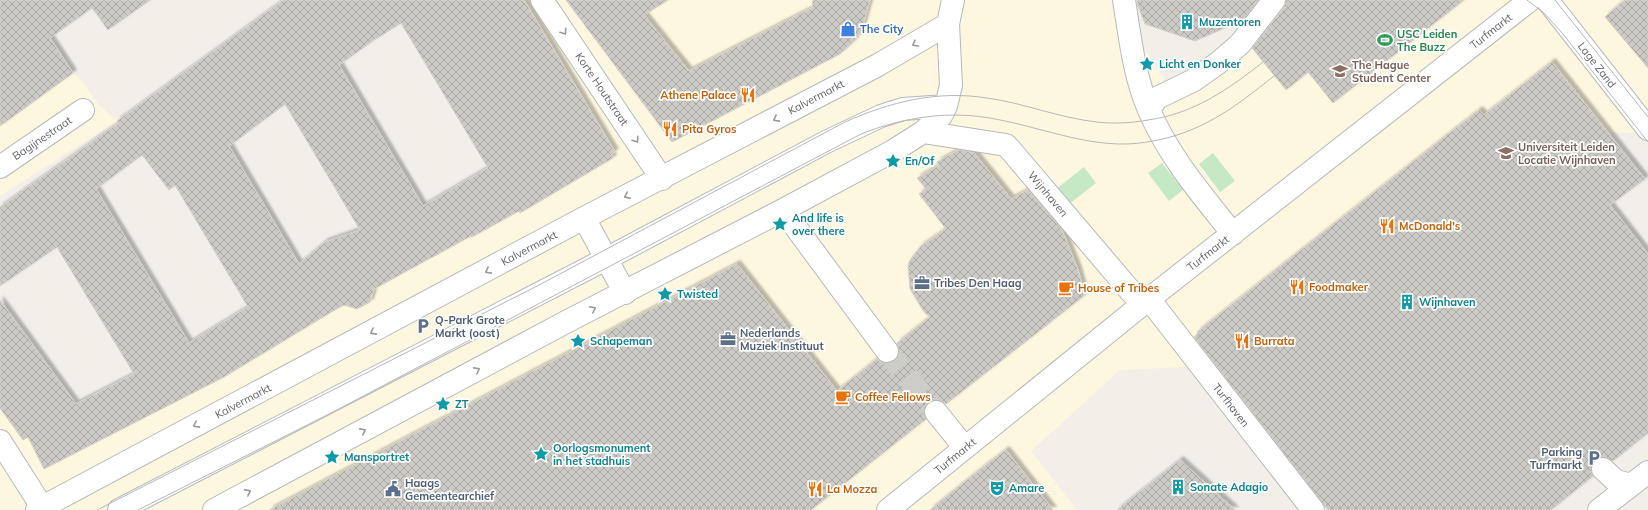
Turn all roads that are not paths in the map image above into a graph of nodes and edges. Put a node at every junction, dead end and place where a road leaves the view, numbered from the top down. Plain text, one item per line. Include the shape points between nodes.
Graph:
1 (542, 0) edge
2 (953, 0) edge
3 (1124, 0) edge
4 (1274, 0) edge
5 (1530, 0) edge
6 (1546, 0) edge
7 (948, 24) junction
8 (946, 106) junction
9 (83, 110) dead end
10 (1149, 110) junction
11 (1648, 129) edge
12 (923, 132) junction
13 (0, 167) edge
14 (662, 179) junction
15 (783, 210) junction
16 (584, 218) junction
17 (1233, 234) junction
18 (606, 259) junction
19 (624, 293) junction
20 (1149, 299) junction
21 (887, 351) tunnel mouth
22 (936, 412) tunnel mouth
23 (0, 441) edge
24 (965, 448) junction
25 (1648, 472) edge
26 (1639, 486) edge
27 (1611, 506) edge
28 (40, 509) edge
29 (119, 510) edge
30 (214, 510) edge
31 (888, 510) edge
32 (1313, 510) edge

1 -> 14 street, Korte Houtstraat
2 - 7 street
3 - 10 street via 1133,58
4 - 10 street via 1240,44 1194,80 1158,98
5 - 17 street, Turfmarkt
6 - 11 street, Lage Zand
7 - 8 street via 951,85
7 -> 14 street, Kalvermarkt via 878,65
8 - 12 street via 941,116
8 - 18 street via 903,109 882,116 828,141
9 - 13 street, Bagijnestraat
10 - 17 street via 1177,163
12 - 15 street
12 - 20 street, Wijnhaven via 1006,145 1134,294
14 -> 16 street, Kalvermarkt
15 - 19 street
15 - 21 street
16 - 18 street
16 -> 28 street, Kalvermarkt
17 - 20 street, Turfmarkt
18 - 19 street
18 - 29 street
30 -> 19 street
20 - 24 street, Turfmarkt
20 - 32 street, Turfhaven
22 - 24 street
23 - 28 street
24 - 31 street, Turfmarkt
25 - 26 street
26 - 27 street
26 - 27 street via 1616,481 1602,469 1610,485

